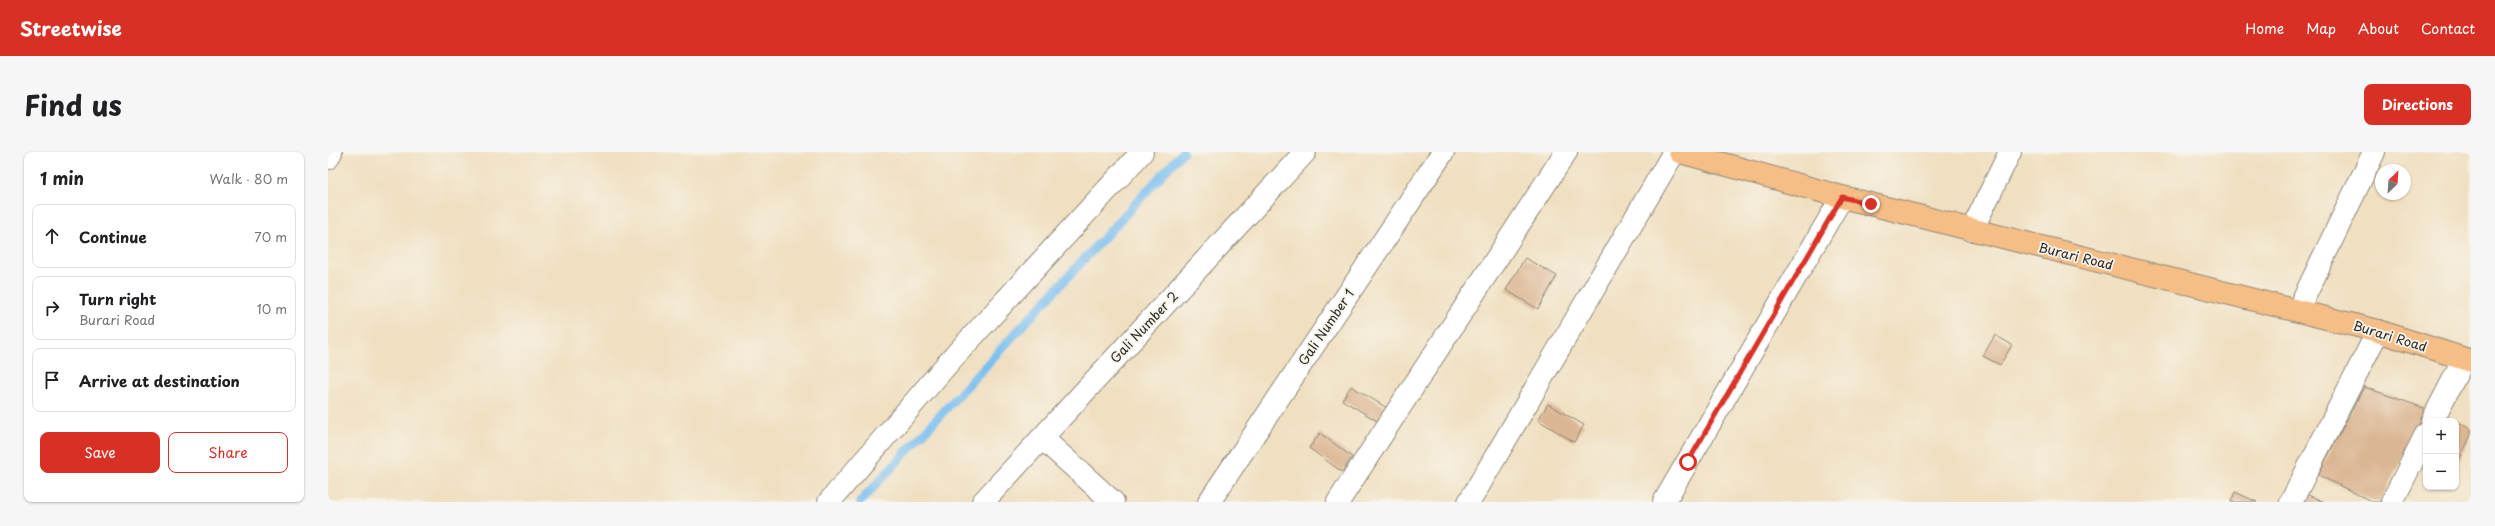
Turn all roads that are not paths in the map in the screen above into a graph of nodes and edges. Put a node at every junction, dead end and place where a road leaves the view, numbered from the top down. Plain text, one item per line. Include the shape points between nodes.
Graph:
1 (331, 152) edge
2 (1142, 152) edge
3 (1305, 152) edge
4 (1443, 152) edge
5 (1566, 152) edge
6 (1674, 152) edge
7 (1680, 152) edge
8 (2010, 152) edge
9 (2374, 152) edge
10 (1708, 156) edge
11 (328, 158) edge
12 (1842, 197) junction
13 (1972, 230) junction
14 (2298, 310) junction
15 (2378, 331) junction
16 (2467, 360) edge
17 (2434, 418) edge
18 (1042, 438) junction
19 (2423, 440) edge
20 (829, 502) edge
21 (983, 502) edge
22 (1113, 502) edge
23 (1209, 502) edge
24 (1338, 502) edge
25 (1468, 502) edge
26 (1664, 502) edge
27 (2291, 502) edge
28 (2392, 502) edge

1 - 11 street
2 - 20 street via 949,362
3 - 18 street, Gali Number 2
4 - 23 street, Gali Number 1
5 - 24 street
6 - 25 street
7 - 10 main road, Burari Road
8 - 13 street
9 - 14 street
10 - 12 main road, Burari Road
12 - 13 main road, Burari Road
12 - 26 street
13 - 14 main road, Burari Road
14 - 15 main road, Burari Road
15 - 16 main road, Burari Road
15 - 27 street
16 - 17 street
18 - 21 street, Gali Number 2
18 - 22 street
19 - 28 street

